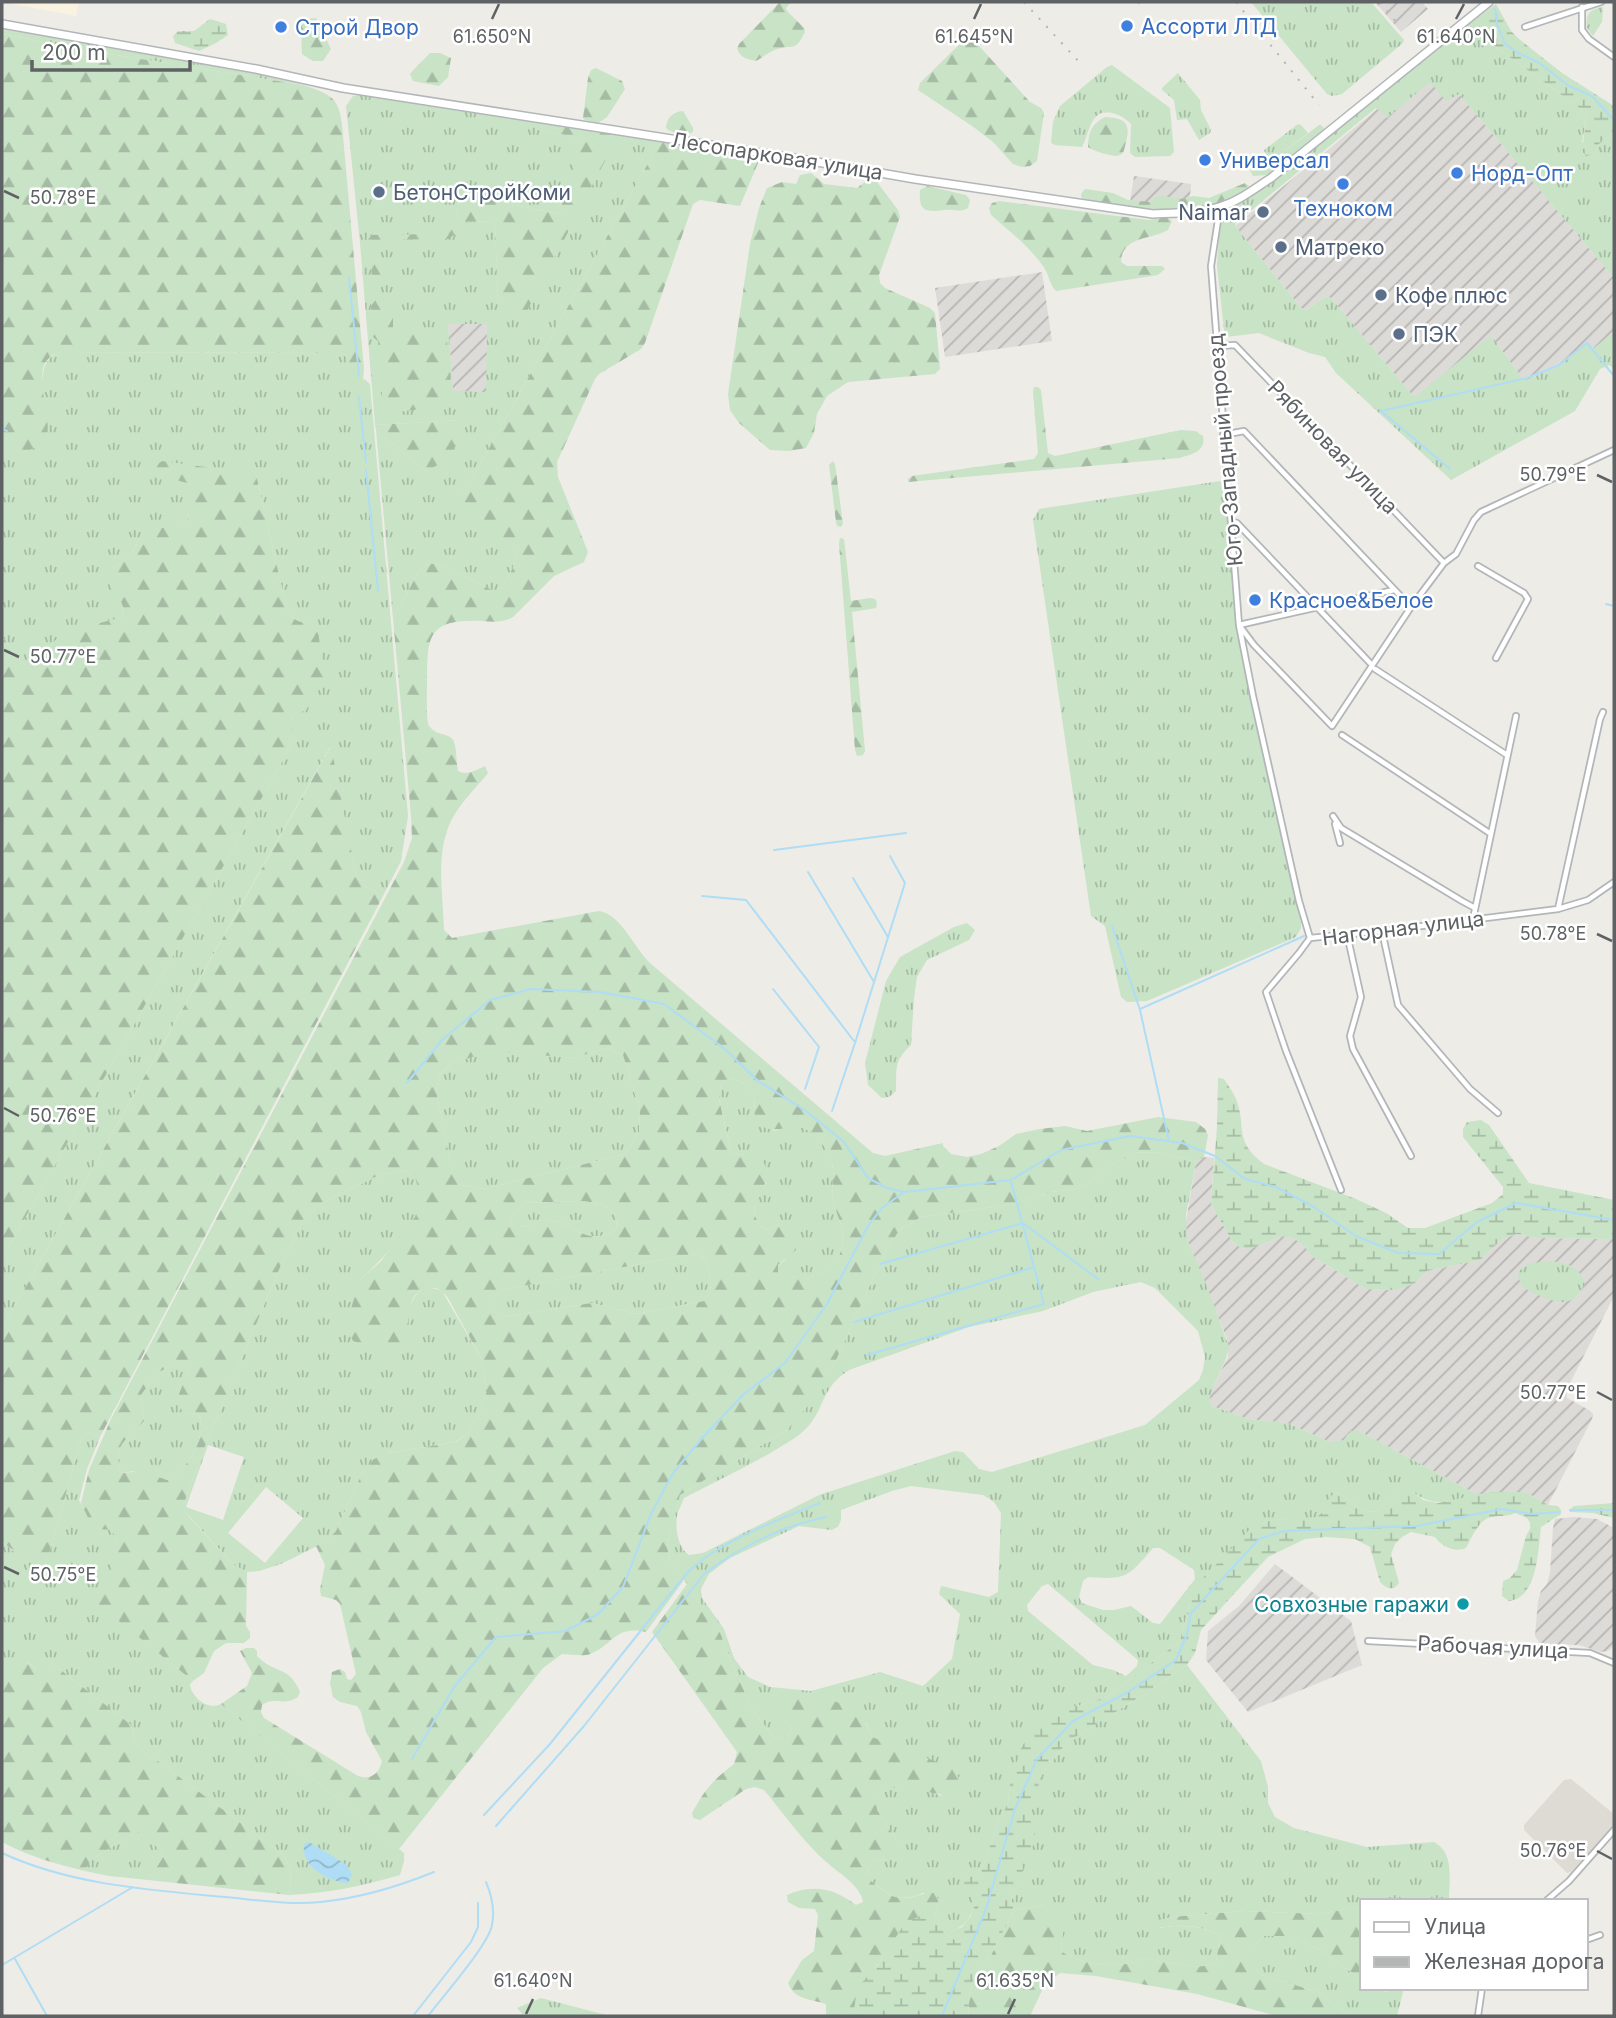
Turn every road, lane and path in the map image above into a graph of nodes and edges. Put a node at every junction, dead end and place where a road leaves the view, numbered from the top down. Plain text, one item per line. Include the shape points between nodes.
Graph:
1 (1489, 2) edge
2 (1601, 2) edge
3 (1582, 7) junction
4 (2, 24) edge
5 (1525, 27) dead end
6 (1614, 57) edge
7 (1220, 207) junction
8 (1217, 346) junction
9 (1223, 435) junction
10 (1614, 450) edge
11 (1231, 521) junction
12 (1444, 563) junction
13 (1478, 566) dead end
14 (1394, 590) junction
15 (1318, 607) junction
16 (1411, 607) junction
17 (1239, 625) junction
18 (1496, 658) dead end
19 (1374, 667) junction
20 (1603, 712) dead end
21 (1516, 716) dead end
22 (1342, 735) dead end
23 (1507, 755) junction
24 (1491, 834) junction
25 (1340, 843) dead end
26 (1612, 884) edge
27 (1614, 892) edge
28 (1475, 908) junction
29 (1558, 909) junction
30 (1473, 919) junction
31 (1382, 932) junction
32 (1347, 934) junction
33 (1310, 938) junction
34 (1498, 1113) dead end
35 (1411, 1156) dead end
36 (1341, 1190) dead end
37 (1368, 1641) dead end
38 (1614, 1663) edge
39 (1614, 1830) edge
40 (1548, 1899) edge
41 (1600, 1935) dead end
42 (1588, 1939) edge
43 (1482, 1990) edge
44 (1478, 2016) edge

1 - 7 street, Лесопарковая улица via 1271,178
2 - 3 street
3 - 5 street
3 - 6 street via 1581,30
4 - 7 street, Лесопарковая улица via 343,88 915,179 1153,214
7 - 8 street, Юго-Западный проезд via 1211,266
8 - 9 street, Юго-Западный проезд
8 - 12 street, Рябиновая улица via 1235,345
9 - 11 street, Юго-Западный проезд
9 - 14 street via 1244,431
10 - 12 street via 1481,512 1456,554
11 - 15 street
11 - 17 street, Юго-Западный проезд
12 - 16 street
13 - 18 street via 1527,597
14 - 15 street
14 - 16 street
15 - 17 street
15 - 19 street
16 - 19 street
17 - 19 street via 1332,726
17 - 33 street, Юго-Западный проезд
19 - 23 street
20 - 29 street
21 - 23 street
22 - 24 street
23 - 24 street
24 - 28 street
25 - 28 street via 1334,816 1341,828
26 - 27 street
26 - 29 street, Нагорная улица via 1588,900
28 - 30 street
29 - 30 street, Нагорная улица
30 - 31 street, Нагорная улица
31 - 32 street, Нагорная улица
31 - 34 street via 1398,1005 1470,1089
32 - 33 street, Нагорная улица
32 - 35 street via 1361,997 1351,1027 1353,1049
33 - 36 street via 1266,992
37 - 38 street, Рабочая улица via 1590,1653
39 - 40 street
41 - 42 street
43 - 44 street

